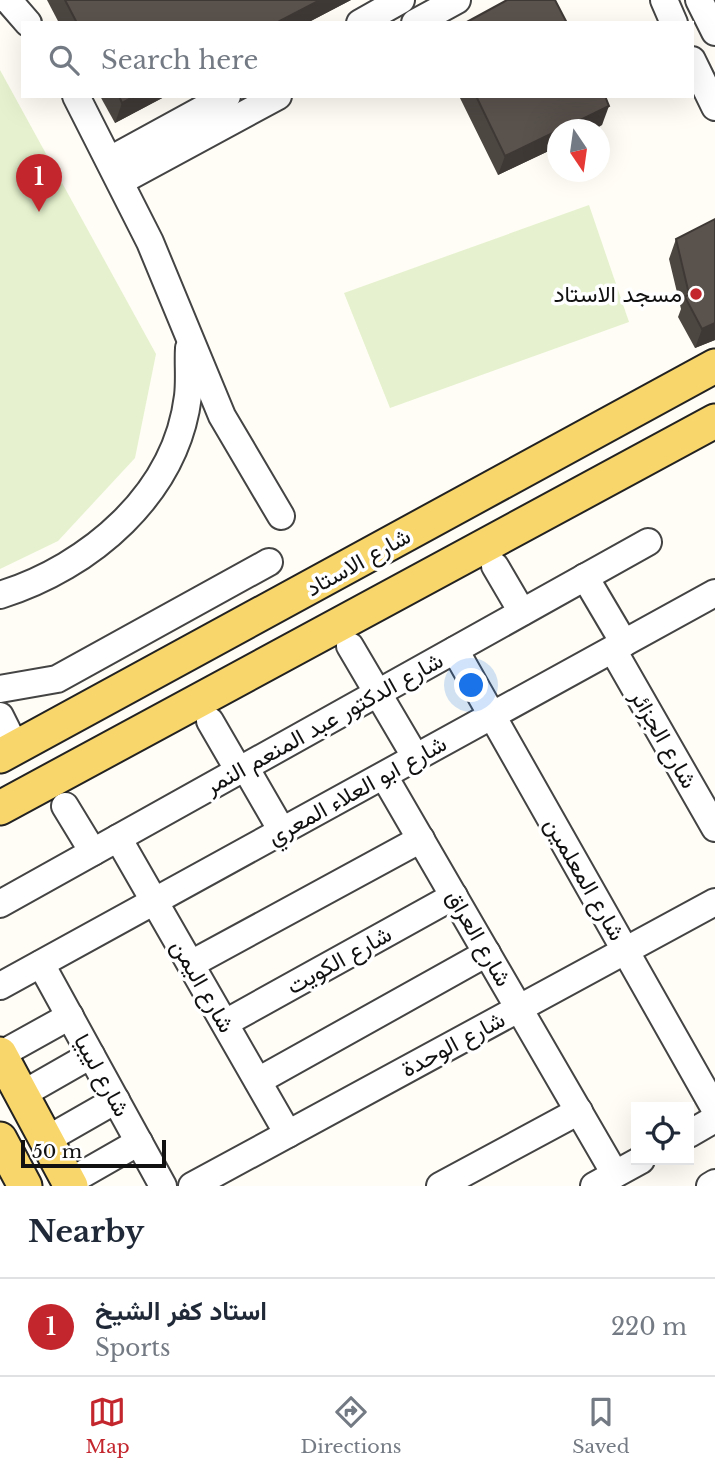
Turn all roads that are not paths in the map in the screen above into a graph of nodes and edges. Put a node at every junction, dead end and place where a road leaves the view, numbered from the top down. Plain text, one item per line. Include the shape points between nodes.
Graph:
1 (8, 0) edge
2 (401, 0) edge
3 (457, 0) edge
4 (664, 0) edge
5 (699, 0) edge
6 (26, 21) edge
7 (364, 21) edge
8 (419, 21) edge
9 (673, 21) edge
10 (715, 32) edge
11 (694, 64) edge
12 (77, 98) edge
13 (224, 98) edge
14 (274, 98) edge
15 (715, 107) edge
16 (116, 171) junction
17 (189, 339) junction
18 (715, 366) edge
19 (715, 421) edge
20 (557, 452) junction
21 (584, 493) junction
22 (281, 516) dead end
23 (429, 523) junction
24 (648, 542) dead end
25 (462, 558) junction
26 (269, 562) dead end
27 (495, 566) dead end
28 (585, 577) junction
29 (0, 595) edge
30 (715, 595) edge
31 (522, 612) junction
32 (350, 646) dead end
33 (618, 646) junction
34 (455, 650) junction
35 (0, 689) edge
36 (378, 693) junction
37 (0, 716) edge
38 (492, 716) junction
39 (210, 721) dead end
40 (8, 752) edge
41 (416, 758) junction
42 (242, 769) junction
43 (384, 775) junction
44 (65, 806) dead end
45 (0, 808) edge
46 (715, 828) edge
47 (282, 831) junction
48 (118, 838) junction
49 (421, 839) junction
50 (93, 852) junction
51 (454, 896) junction
52 (155, 901) junction
53 (715, 902) edge
54 (0, 904) edge
55 (626, 951) junction
56 (487, 953) junction
57 (41, 964) junction
58 (191, 964) junction
59 (0, 986) edge
60 (519, 1009) junction
61 (70, 1016) junction
62 (225, 1023) junction
63 (0, 1055) edge
64 (91, 1055) junction
65 (258, 1081) junction
66 (22, 1095) junction
67 (116, 1100) junction
68 (715, 1109) edge
69 (579, 1111) junction
70 (715, 1119) edge
71 (694, 1131) edge
72 (288, 1134) junction
73 (0, 1139) edge
74 (139, 1142) junction
75 (632, 1165) edge
76 (62, 1169) edge
77 (605, 1180) edge
78 (715, 1183) edge
79 (28, 1186) edge
80 (163, 1186) edge
81 (192, 1186) edge
82 (440, 1186) edge
83 (710, 1186) edge

1 - 6 street
2 - 7 street
3 - 8 street
4 - 9 street
5 - 10 street
11 - 15 street
12 - 16 street
13 - 16 street
14 - 16 street
16 - 17 street
17 - 22 street via 222,416
17 - 29 street via 188,397 171,455 139,507 94,548 25,587
18 - 20 main road, شارع الاستاد
19 - 21 main road, شارع الاستاد
20 - 21 main road via 562,478
20 - 23 main road, شارع الاستاد
21 - 25 main road, شارع الاستاد
23 - 25 main road via 439,522 456,531 464,549
23 - 40 main road, شارع الاستاد
24 - 28 street, شارع الدكتور عبد المنعم النمر
25 - 45 main road, شارع الاستاد
26 - 35 street via 57,679
27 - 31 street
28 - 31 street, شارع الدكتور عبد المنعم النمر
28 - 33 street, شارع الجزائر
30 - 33 street, شارع ابو العلاء المعري
31 - 34 street, شارع الدكتور عبد المنعم النمر
32 - 36 street
33 - 38 street, شارع ابو العلاء المعري
33 - 46 street, شارع الجزائر
34 - 36 street, شارع الدكتور عبد المنعم النمر
34 - 38 street, شارع المعلمين
36 - 41 street
36 - 42 street, شارع الدكتور عبد المنعم النمر
37 - 40 street
38 - 41 street, شارع ابو العلاء المعري
38 - 55 street, شارع المعلمين
39 - 42 street
41 - 43 street, شارع ابو العلاء المعري
42 - 47 street
42 - 48 street, شارع الدكتور عبد المنعم النمر
43 - 47 street, شارع ابو العلاء المعري
43 - 49 street, شارع العراق
44 - 50 street
47 - 52 street, شارع ابو العلاء المعري
48 - 50 street, شارع الدكتور عبد المنعم النمر
48 - 52 street, شارع اليمن
49 - 51 street, شارع العراق
49 - 58 street
50 - 54 street, شارع الدكتور عبد المنعم النمر
51 - 56 street, شارع العراق
51 - 62 street, شارع الكويت
52 - 57 street, شارع ابو العلاء المعري
52 - 58 street, شارع اليمن
53 - 55 street, شارع الوحدة
55 - 60 street, شارع الوحدة
55 - 68 street, شارع المعلمين
56 - 60 street, شارع العراق
56 - 65 street
57 - 59 street, شارع ابو العلاء المعري
57 - 61 street, شارع ليبيا
58 - 62 street, شارع اليمن
60 - 69 street, شارع العراق
60 - 72 street, شارع الوحدة
61 - 63 street
61 - 64 street, شارع ليبيا
62 - 65 street, شارع اليمن
63 - 66 main road
64 - 66 street
64 - 67 street, شارع ليبيا
65 - 72 street, شارع اليمن
66 - 76 main road
67 - 74 street, شارع ليبيا
67 - 76 street
69 - 77 street, شارع العراق
69 - 82 street
70 - 71 street
72 - 81 street, شارع الوحدة
73 - 79 main road
74 - 76 street
74 - 80 street, شارع ليبيا
75 - 77 street
76 - 79 main road
78 - 83 street

